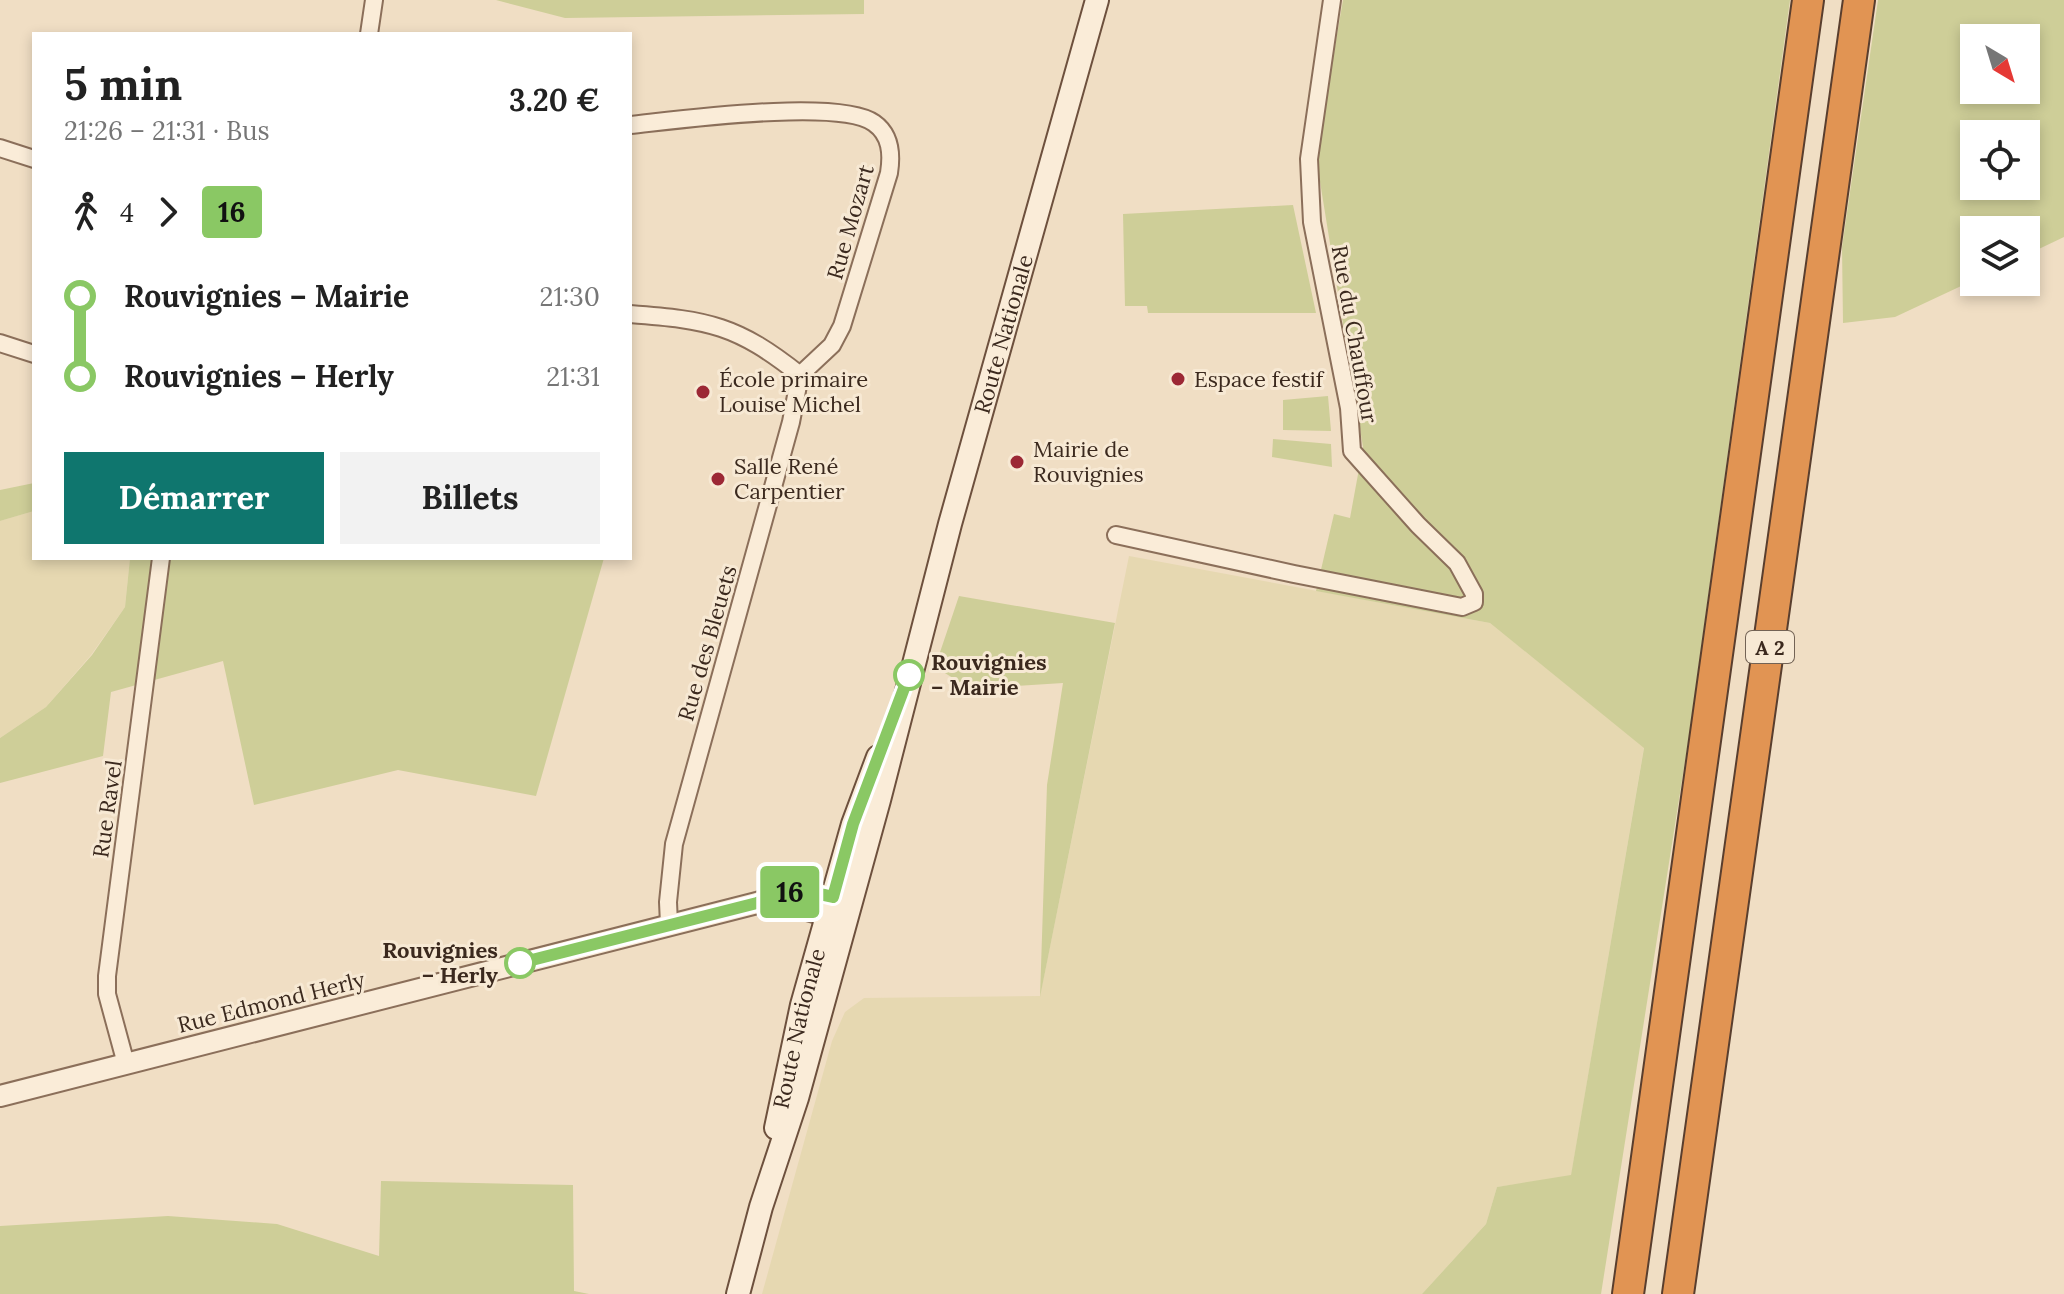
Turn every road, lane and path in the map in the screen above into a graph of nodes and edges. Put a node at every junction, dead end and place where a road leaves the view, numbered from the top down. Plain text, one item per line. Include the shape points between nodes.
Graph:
1 (374, 0) edge
2 (1097, 0) edge
3 (1332, 0) edge
4 (1808, 0) edge
5 (1859, 0) edge
6 (369, 32) edge
7 (632, 125) edge
8 (0, 148) edge
9 (32, 158) edge
10 (632, 314) edge
11 (0, 343) edge
12 (32, 353) edge
13 (800, 375) junction
14 (1116, 535) dead end
15 (161, 560) edge
16 (839, 909) junction
17 (669, 924) junction
18 (126, 1064) junction
19 (0, 1096) edge
20 (738, 1294) edge
21 (1628, 1294) edge
22 (1678, 1294) edge

1 - 6 street
2 - 16 main road, Route Nationale via 882,789
3 - 14 street, Rue du Chauffour via 1308,181 1352,451 1457,563 1474,602 1466,607 1446,604
4 - 21 highway, A 2
5 - 22 highway, A 2
7 - 13 street, Rue Mozart via 827,112 864,118 885,135 891,153 889,173 842,326 832,345
8 - 9 street
10 - 13 street via 724,328 758,344
11 - 12 street
13 - 17 street, Rue des Bleuets via 674,844
15 - 18 street, Rue Ravel via 107,976
16 - 17 street, Rue Edmond Herly via 757,903
16 - 20 main road, Route Nationale via 795,1031 761,1207
17 - 18 street, Rue Edmond Herly
18 - 19 street, Rue Edmond Herly

